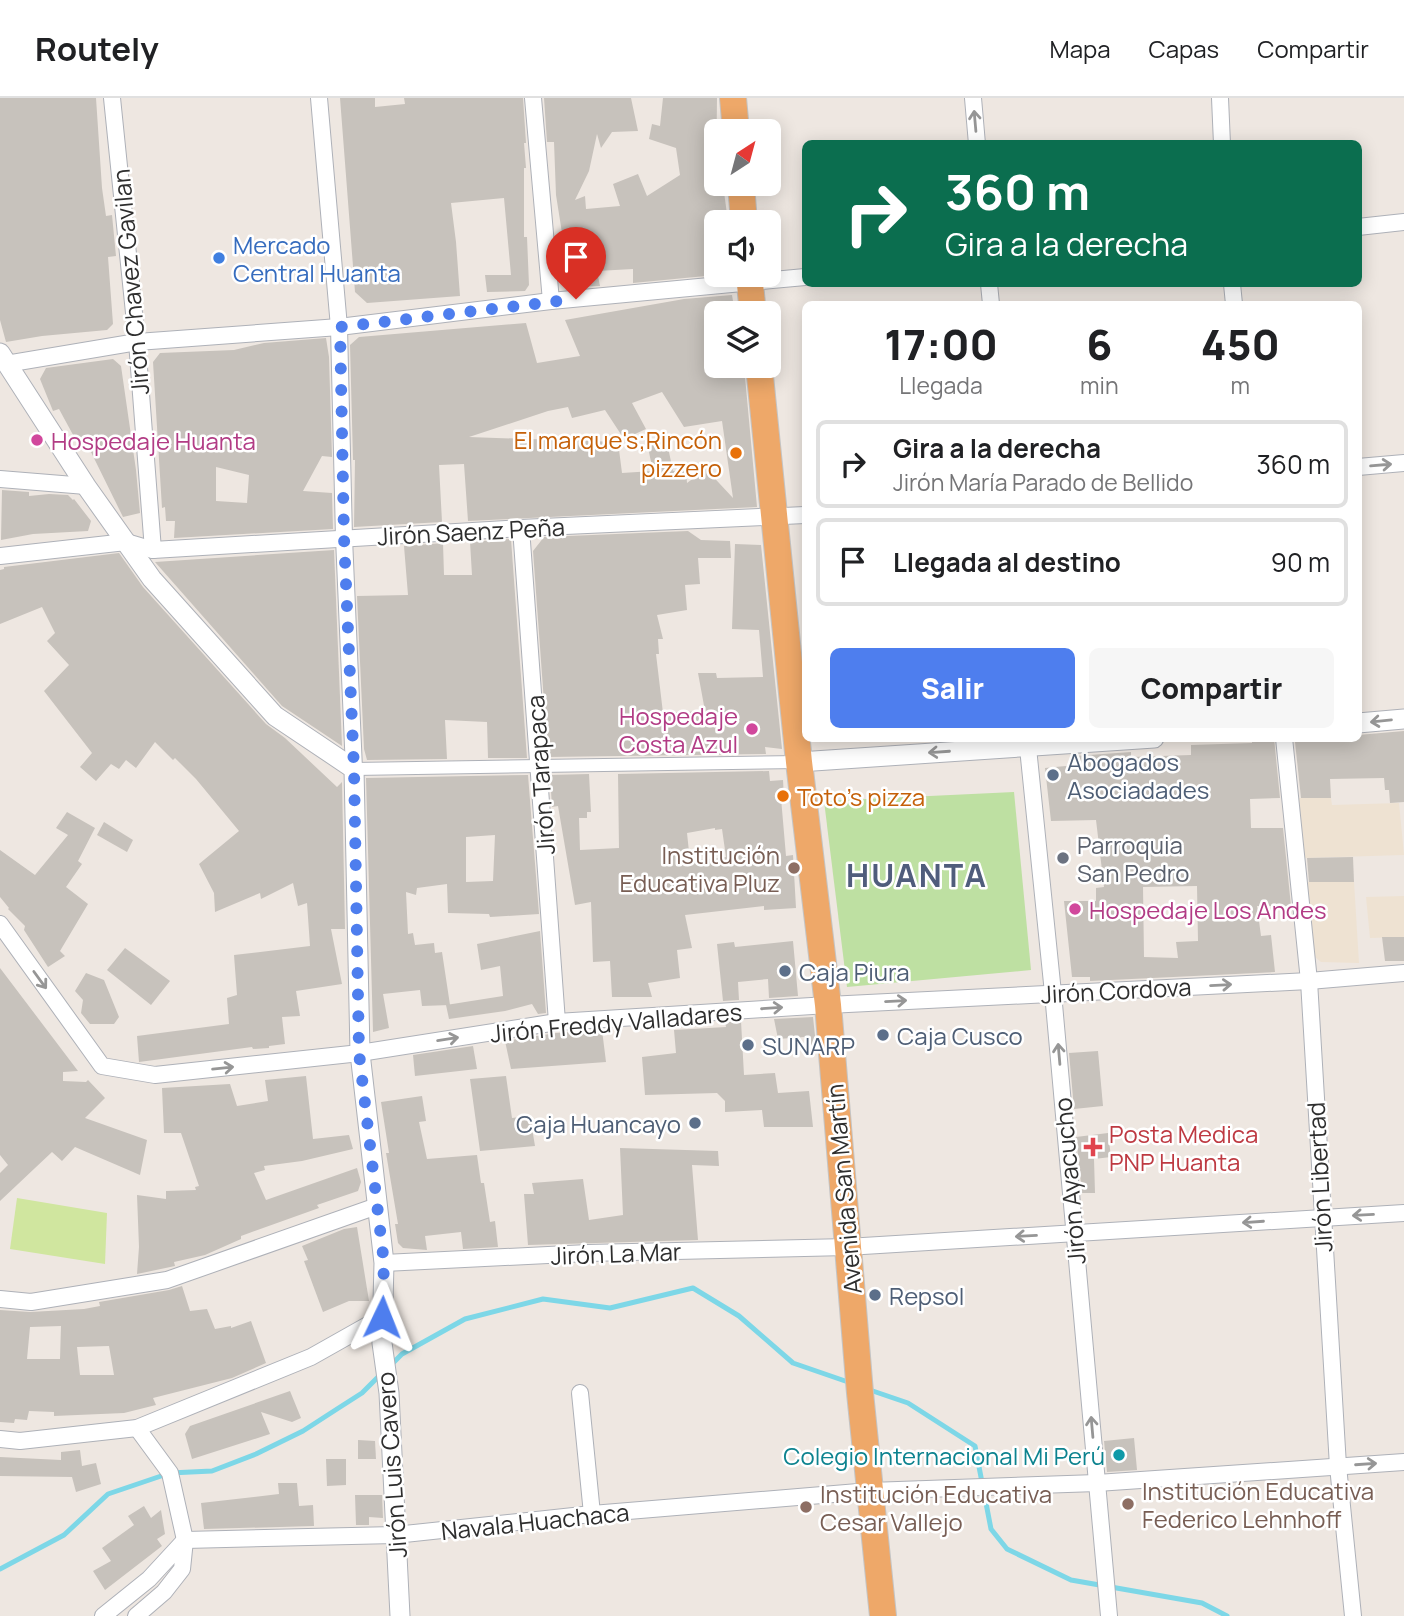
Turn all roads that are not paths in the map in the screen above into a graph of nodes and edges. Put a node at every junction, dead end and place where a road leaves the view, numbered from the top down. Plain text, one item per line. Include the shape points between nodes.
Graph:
1 (112, 98) edge
2 (319, 98) edge
3 (533, 98) edge
4 (733, 98) edge
5 (973, 98) edge
6 (1220, 98) edge
7 (735, 119) edge
8 (977, 140) edge
9 (1222, 140) edge
10 (1404, 222) edge
11 (1362, 227) edge
12 (802, 277) edge
13 (781, 278) edge
14 (704, 284) edge
15 (551, 301) junction
16 (340, 327) junction
17 (137, 342) junction
18 (3, 358) edge
19 (760, 378) edge
20 (1404, 463) edge
21 (1362, 467) edge
22 (0, 479) edge
23 (86, 486) junction
24 (802, 515) edge
25 (776, 517) junction
26 (521, 528) junction
27 (344, 538) junction
28 (126, 542) junction
29 (153, 550) junction
30 (0, 556) edge
31 (1404, 719) edge
32 (1362, 723) edge
33 (1028, 742) edge
34 (1284, 742) edge
35 (799, 762) junction
36 (539, 765) junction
37 (354, 769) junction
38 (0, 924) edge
39 (1404, 973) edge
40 (1308, 981) junction
41 (1053, 993) junction
42 (828, 1005) junction
43 (557, 1022) junction
44 (359, 1053) junction
45 (377, 1206) junction
46 (1404, 1213) edge
47 (1321, 1218) junction
48 (1074, 1233) junction
49 (847, 1247) junction
50 (384, 1263) junction
51 (0, 1298) edge
52 (382, 1317) junction
53 (580, 1393) dead end
54 (137, 1428) junction
55 (0, 1439) edge
56 (1404, 1462) edge
57 (1338, 1466) junction
58 (1097, 1483) junction
59 (870, 1491) junction
60 (592, 1514) junction
61 (395, 1535) junction
62 (185, 1540) junction
63 (1108, 1609) edge
64 (103, 1616) edge
65 (136, 1616) edge
66 (400, 1616) edge
67 (883, 1616) edge
68 (1353, 1616) edge

1 - 17 street, Jirón Chavez Gavilan
2 - 16 street, Jirón Luis Cavero
3 - 15 street
4 - 7 highway
8 -> 5 street
6 - 9 street
10 - 11 street
12 - 13 street
14 - 15 street
15 - 16 street
16 - 17 street
16 - 27 street, Jirón Luis Cavero
17 - 18 street
17 - 29 street, Jirón Chavez Gavilan
18 - 23 street
19 - 25 highway, Avenida San Martín
21 -> 20 street
22 - 23 street
23 - 28 street
24 - 25 street, Jirón Saenz Peña
25 - 26 street, Jirón Saenz Peña
25 - 35 highway, Avenida San Martín
26 - 27 street, Jirón Saenz Peña
26 - 36 street, Jirón Tarapaca
27 - 29 street, Jirón Saenz Peña
27 - 37 street, Jirón Luis Cavero
28 - 29 street, Jirón Saenz Peña
28 - 30 street
28 - 37 street via 152,579 275,716
31 -> 32 street
33 -> 35 street
33 - 41 street, Jirón Ayacucho
34 - 40 street, Jirón Libertad
35 - 36 street
35 - 42 highway, Avenida San Martín
36 - 37 street
36 - 43 street, Jirón Tarapaca
37 - 44 street, Jirón Luis Cavero
38 -> 44 street, Jirón Freddy Valladares via 102,1066 155,1075
39 - 40 street, Jirón Cordova
41 -> 40 street, Jirón Cordova
40 - 47 street, Jirón Libertad
42 -> 41 street, Jirón Cordova
48 -> 41 street, Jirón Ayacucho
43 -> 42 street, Jirón Freddy Valladares
42 - 49 highway, Avenida San Martín
44 -> 43 street, Jirón Freddy Valladares
44 - 45 street, Jirón Luis Cavero
45 - 50 street, Jirón Luis Cavero
45 - 51 street via 167,1280 31,1302
46 -> 47 street, Jirón La Mar
47 -> 48 street, Jirón La Mar
47 - 57 street, Jirón Libertad
48 -> 49 street, Jirón La Mar
58 -> 48 street, Jirón Ayacucho
49 - 50 street, Jirón La Mar
49 - 59 highway, Avenida San Martín
50 - 52 street, Jirón Luis Cavero
52 - 54 street via 311,1357
52 - 61 street, Jirón Luis Cavero
53 - 60 street
54 - 55 street via 20,1441
54 - 62 street via 170,1473
57 -> 56 street, Navala Huachaca
57 - 58 street, Navala Huachaca
57 - 68 street, Jirón Libertad
58 - 59 street, Navala Huachaca
58 - 63 street, Jirón Ayacucho
59 - 60 street, Navala Huachaca
59 - 67 highway, Avenida San Martín
60 - 61 street, Navala Huachaca
61 - 62 street, Navala Huachaca
61 - 66 street, Jirón Luis Cavero
62 - 64 street via 149,1580
62 - 65 street via 183,1569

